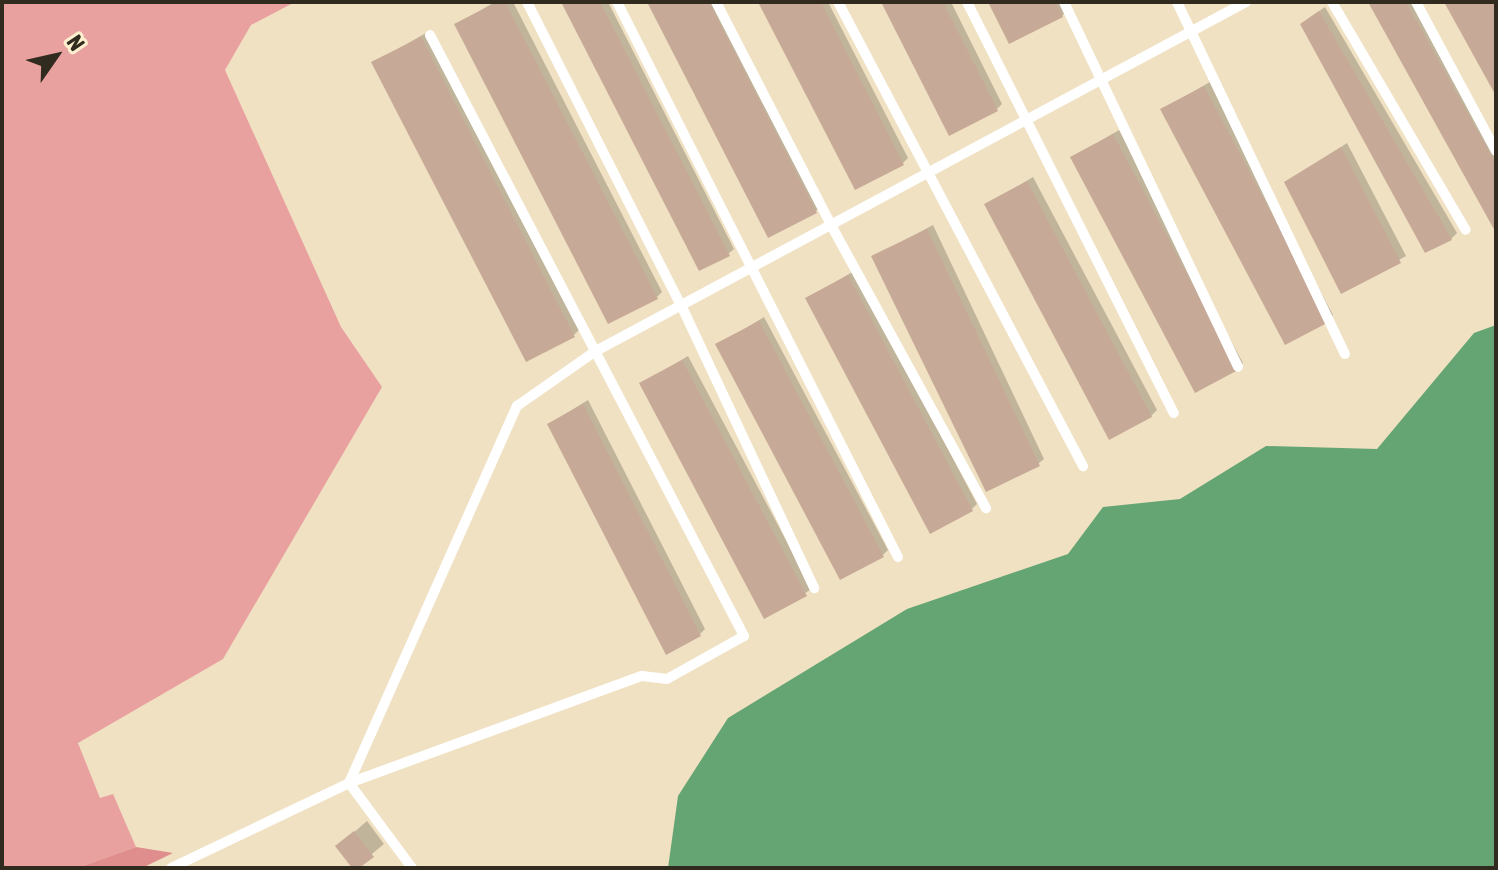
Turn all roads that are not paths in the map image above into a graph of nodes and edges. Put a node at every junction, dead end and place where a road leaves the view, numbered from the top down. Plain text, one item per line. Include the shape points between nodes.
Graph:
1 (527, 2) edge
2 (617, 2) edge
3 (716, 2) edge
4 (838, 2) edge
5 (967, 2) edge
6 (1064, 2) edge
7 (1177, 2) edge
8 (1246, 2) edge
9 (1332, 2) edge
10 (1416, 2) edge
11 (1191, 32) junction
12 (430, 35) dead end
13 (1102, 79) junction
14 (1027, 121) junction
15 (1496, 151) edge
16 (930, 174) junction
17 (831, 225) junction
18 (1466, 230) dead end
19 (752, 268) junction
20 (681, 305) junction
21 (594, 352) junction
22 (1345, 354) dead end
23 (1238, 367) dead end
24 (1174, 413) dead end
25 (1083, 466) dead end
26 (986, 508) dead end
27 (898, 557) dead end
28 (814, 588) dead end
29 (349, 783) junction
30 (171, 868) edge
31 (412, 868) edge

1 - 20 lane
2 - 19 lane
3 - 17 lane
4 - 16 lane
5 - 14 lane
6 - 13 lane
7 - 11 lane
8 - 11 lane
9 - 18 lane
10 - 15 lane
11 - 13 lane
11 - 22 lane
12 - 21 lane
13 - 14 lane
13 - 23 lane
14 - 16 lane
14 - 24 lane
16 - 17 lane
16 - 25 lane
17 - 19 lane
17 - 26 lane
19 - 20 lane
19 - 27 lane
20 - 21 lane
20 - 28 lane
21 - 29 lane via 517,406
21 - 29 lane via 744,636 667,679 642,676
29 - 30 lane
29 - 31 lane

